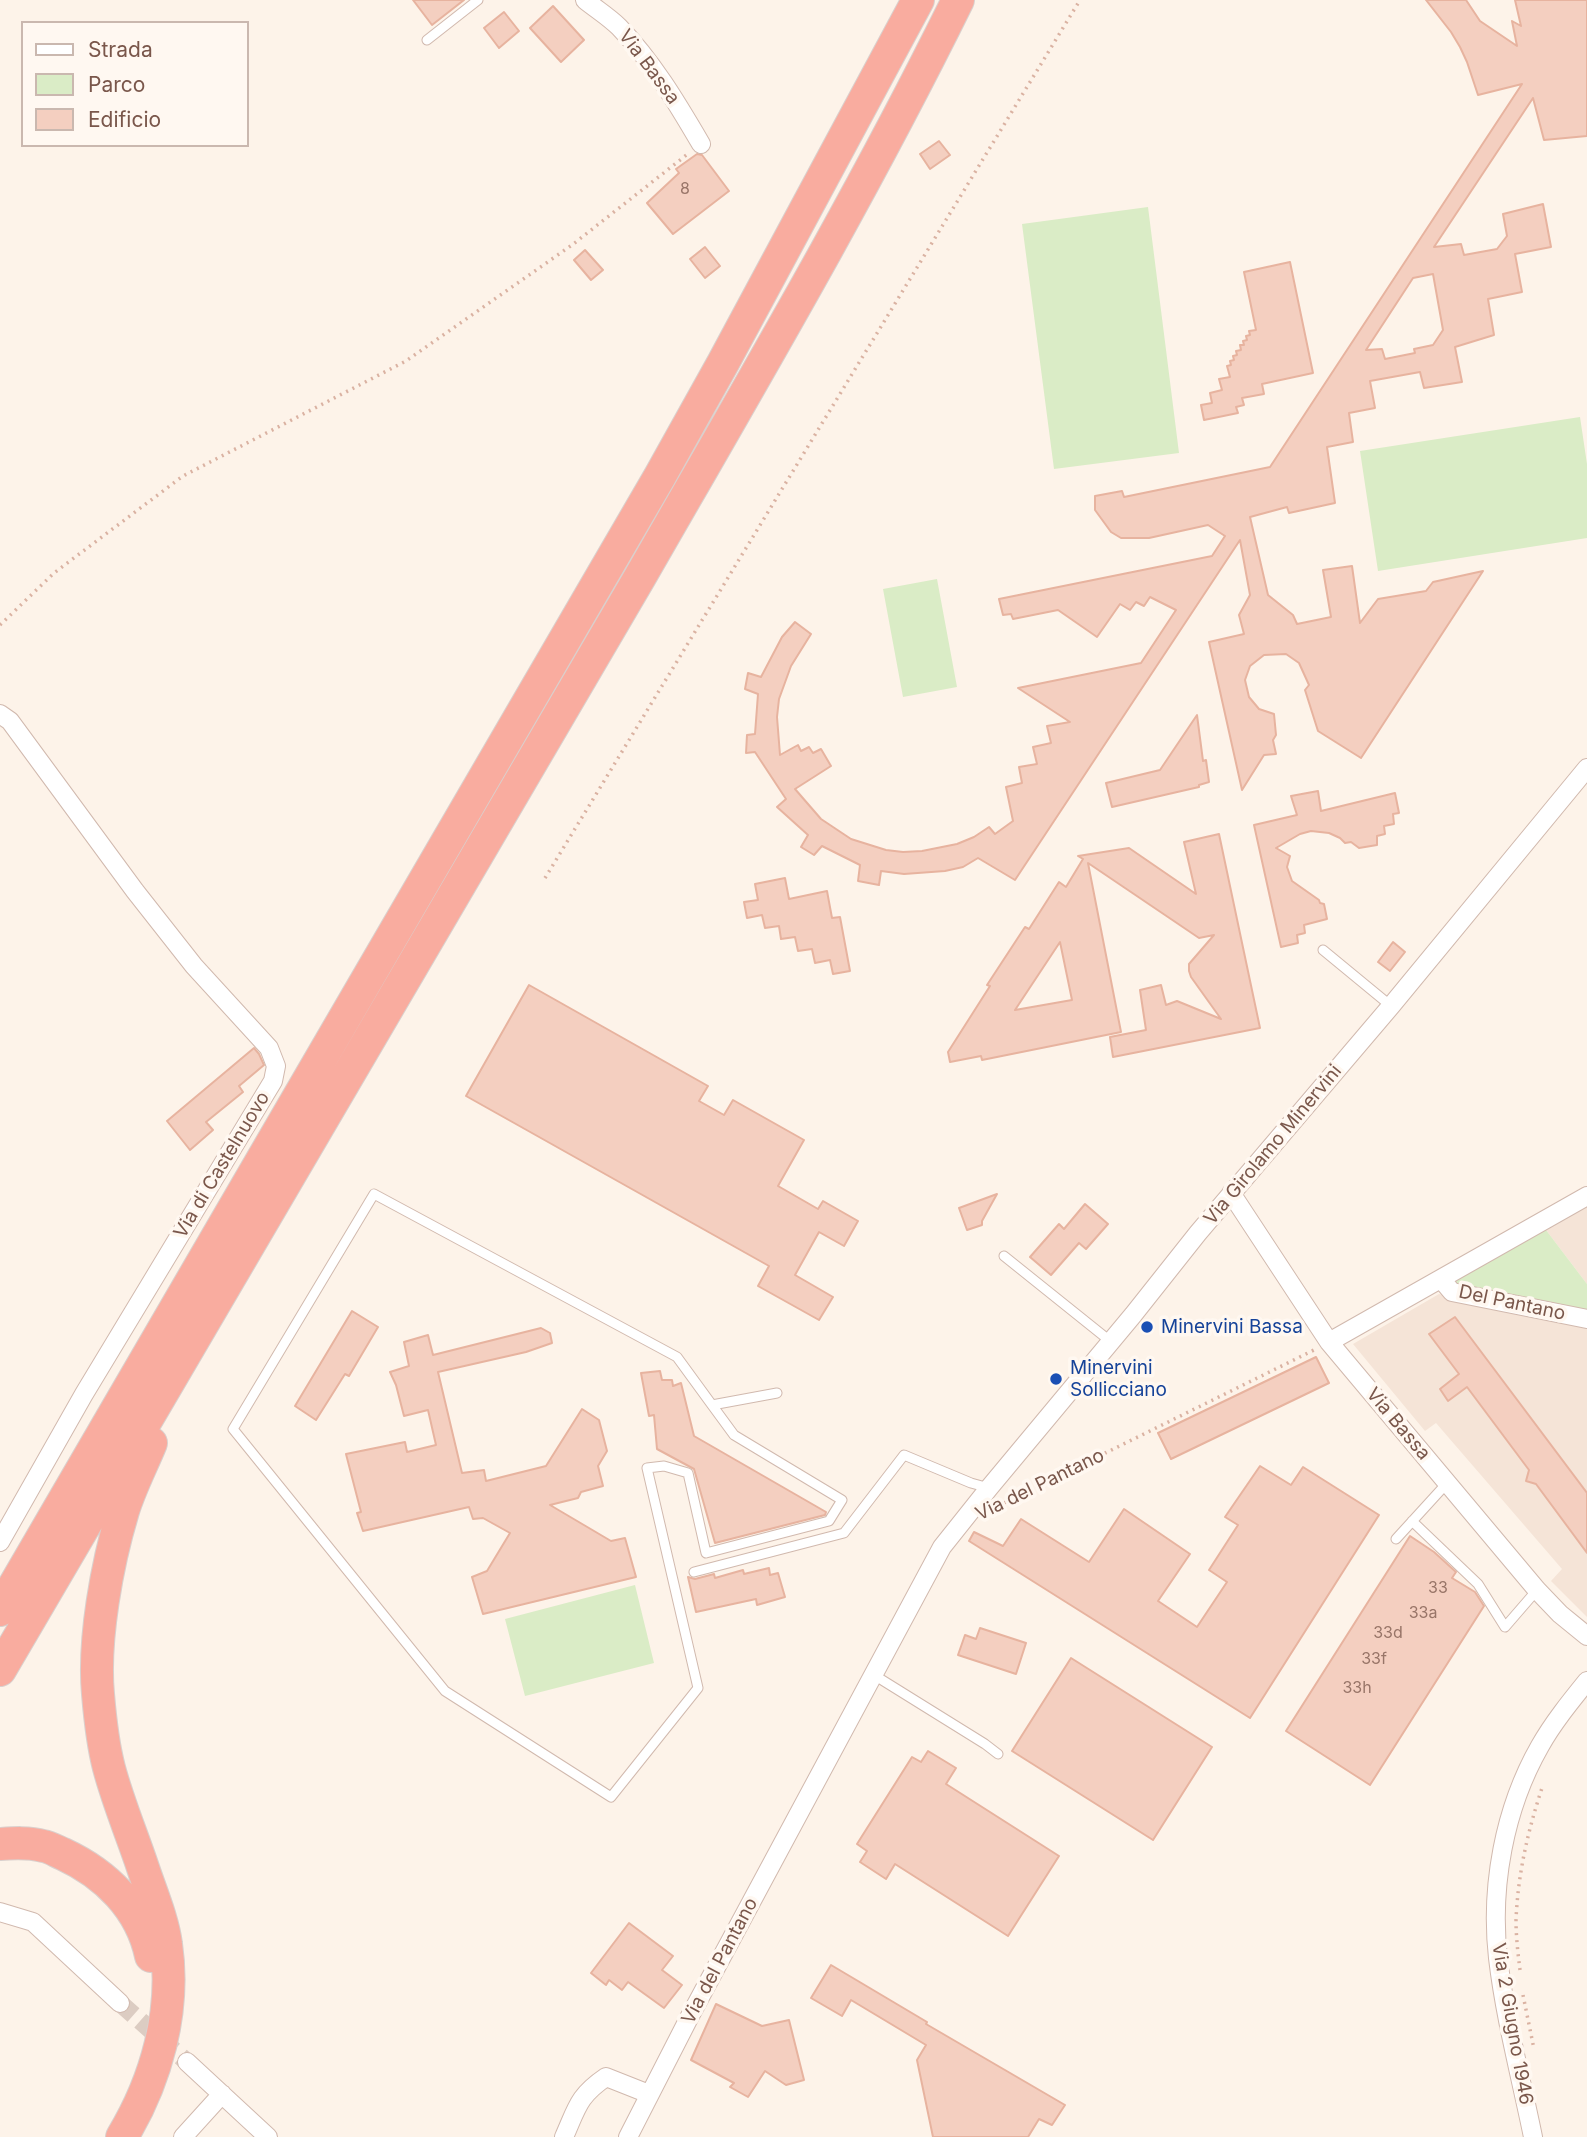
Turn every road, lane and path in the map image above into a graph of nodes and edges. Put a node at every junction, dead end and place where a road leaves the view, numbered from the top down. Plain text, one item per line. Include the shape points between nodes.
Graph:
1 (478, 0) edge
2 (585, 0) edge
3 (918, 0) edge
4 (958, 0) edge
5 (1080, 0) edge
6 (426, 40) dead end
7 (701, 144) joint
8 (0, 625) edge
9 (0, 714) edge
10 (1587, 768) edge
11 (545, 878) dead end
12 (1323, 950) dead end
13 (1391, 1006) junction
14 (1231, 1194) junction
15 (1587, 1196) edge
16 (1004, 1256) dead end
17 (1441, 1279) junction
18 (217, 1298) junction
19 (1587, 1319) edge
20 (1110, 1340) junction
21 (1329, 1342) junction
22 (777, 1392) dead end
23 (712, 1405) junction
24 (1448, 1482) junction
25 (989, 1488) junction
26 (998, 1506) dead end
27 (1412, 1521) junction
28 (962, 1524) joint
29 (1396, 1539) dead end
30 (0, 1542) edge
31 (694, 1572) dead end
32 (1536, 1590) junction
33 (0, 1610) edge
34 (1587, 1636) edge
35 (0, 1670) edge
36 (874, 1675) junction
37 (1587, 1681) edge
38 (998, 1754) dead end
39 (1544, 1781) dead end
40 (12, 1843) edge
41 (0, 1912) edge
42 (1520, 1978) dead end
43 (1523, 1991) dead end
44 (120, 2003) tunnel mouth
45 (1536, 2057) dead end
46 (187, 2062) tunnel mouth
47 (222, 2094) junction
48 (649, 2094) junction
49 (109, 2137) edge
50 (121, 2137) edge
51 (183, 2137) edge
52 (268, 2137) edge
53 (564, 2137) edge
54 (628, 2137) edge
55 (1534, 2137) edge

1 - 6 lane
2 - 7 street, Via Bassa via 640,51
3 - 33 highway via 660,476
4 - 18 highway via 730,421
5 - 11 path
7 - 8 path via 572,245 406,361 183,476 54,573
9 - 30 street, Via di Castelnuovo via 194,966 269,1048 276,1066 273,1081
10 - 13 street, Via Girolamo Minervini
12 - 13 lane
13 - 14 street, Via Girolamo Minervini
14 - 20 street, Via Girolamo Minervini
14 - 21 street, Via Bassa
15 - 17 street
16 - 20 lane
17 - 19 street, Del Pantano via 1452,1292
17 - 21 street
18 - 35 highway
18 - 50 highway via 124,1509 108,1572 98,1652 108,1767 166,1944 164,2031 142,2098
20 - 25 street, Via Girolamo Minervini
21 - 24 street, Via Bassa
21 - 26 path, Via del Pantano
22 - 23 lane
23 - 23 lane via 734,1435 842,1500 829,1521 706,1553 688,1473 664,1466 647,1468 698,1688 611,1797 445,1691 233,1429 374,1194 677,1357
24 - 27 lane
24 - 32 street, Via Bassa
25 - 28 street, Via Girolamo Minervini
25 - 31 lane via 904,1455 844,1532
27 - 29 lane
27 - 32 lane via 1478,1584 1505,1627
28 - 36 street, Via del Pantano via 942,1548
32 - 34 street, Via Bassa
36 - 38 lane
36 - 48 street, Via del Pantano
37 - 55 street, Via 2 Giugno 1946 via 1550,1729 1530,1766 1509,1822 1499,1870 1498,1959
39 - 42 path via 1520,1867 1516,1923
40 - 49 highway via 45,1846 82,1863 131,1907 148,1940 156,1980 148,2052 133,2095
41 - 44 street via 33,1922
43 - 45 path
46 - 47 street
47 - 51 street
47 - 52 street
48 - 53 street via 606,2077 588,2088
48 - 54 street, Via del Pantano

